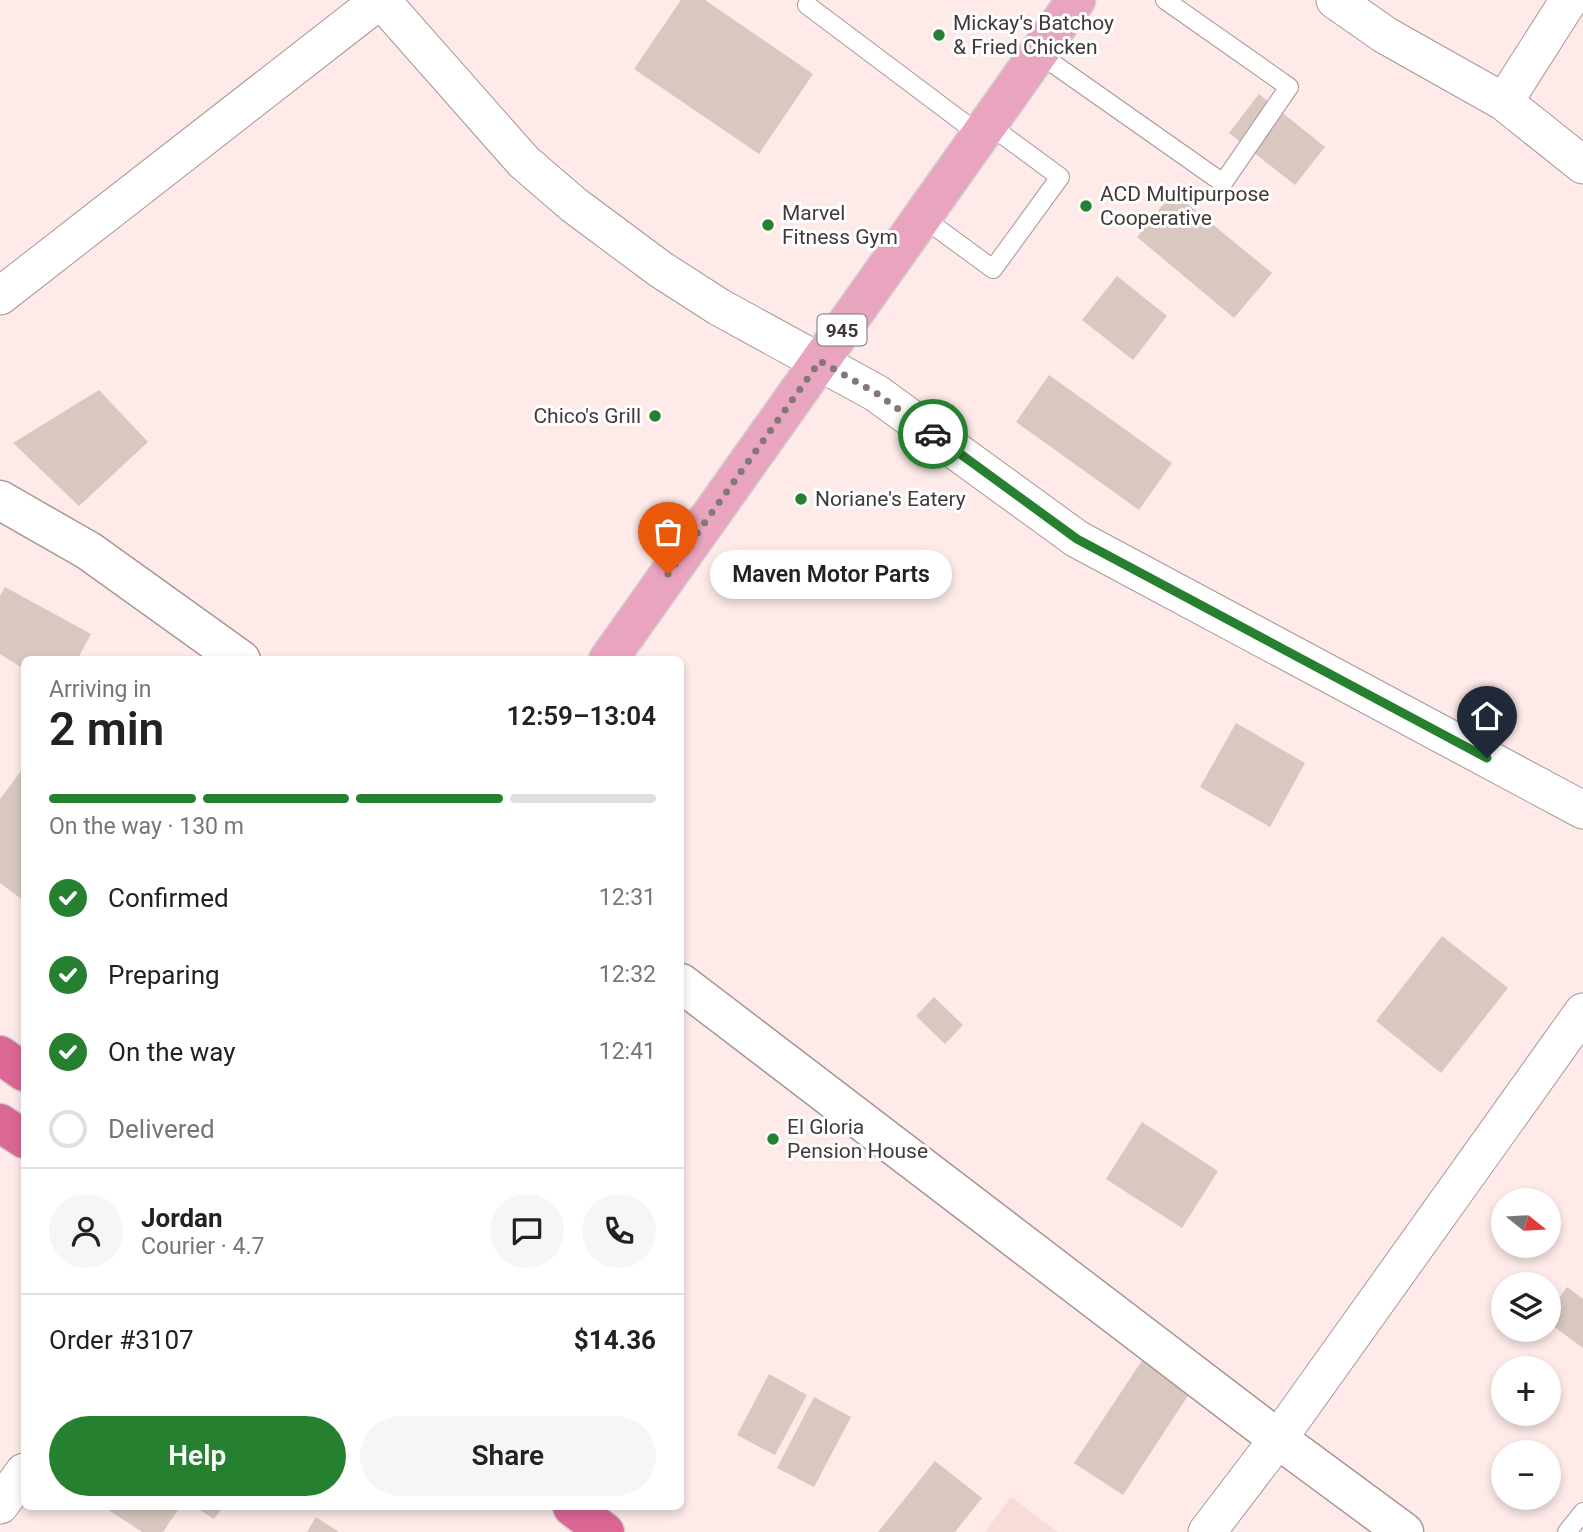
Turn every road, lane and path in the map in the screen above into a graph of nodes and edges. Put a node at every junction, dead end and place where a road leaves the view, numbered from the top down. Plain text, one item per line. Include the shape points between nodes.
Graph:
1 (380, 0) edge
2 (1076, 0) edge
3 (1165, 0) edge
4 (1335, 0) edge
5 (1569, 0) edge
6 (807, 5) dead end
7 (1038, 53) junction
8 (1504, 102) junction
9 (984, 130) junction
10 (1583, 165) edge
11 (922, 217) junction
12 (0, 296) edge
13 (820, 361) junction
14 (0, 500) edge
15 (235, 656) edge
16 (611, 656) edge
17 (1583, 810) edge
18 (684, 985) edge
19 (1583, 1013) edge
20 (0, 1055) edge
21 (21, 1070) edge
22 (0, 1123) edge
23 (21, 1137) edge
24 (1278, 1439) junction
25 (21, 1476) edge
26 (0, 1505) edge
27 (576, 1510) edge
28 (1583, 1512) edge
29 (605, 1532) edge
30 (1207, 1532) edge
31 (1404, 1532) edge
32 (1567, 1532) edge

1 - 12 street
1 - 13 street via 524,162 574,205 719,307
2 - 7 main road, 945
3 - 7 lane via 1289,87 1223,183
4 - 8 street via 1385,35
5 - 8 street
6 - 9 lane
7 - 9 main road, 945
8 - 10 street
9 - 11 main road, 945
9 - 11 lane via 1060,177 993,269
11 - 13 main road, 945
13 - 16 main road, 945
13 - 17 street via 876,393 1077,539
14 - 15 street via 89,551
18 - 24 street
19 - 24 street
20 - 21 highway
22 - 23 highway
24 - 30 street
24 - 31 street
25 - 26 street
27 - 29 highway
28 - 32 lane

